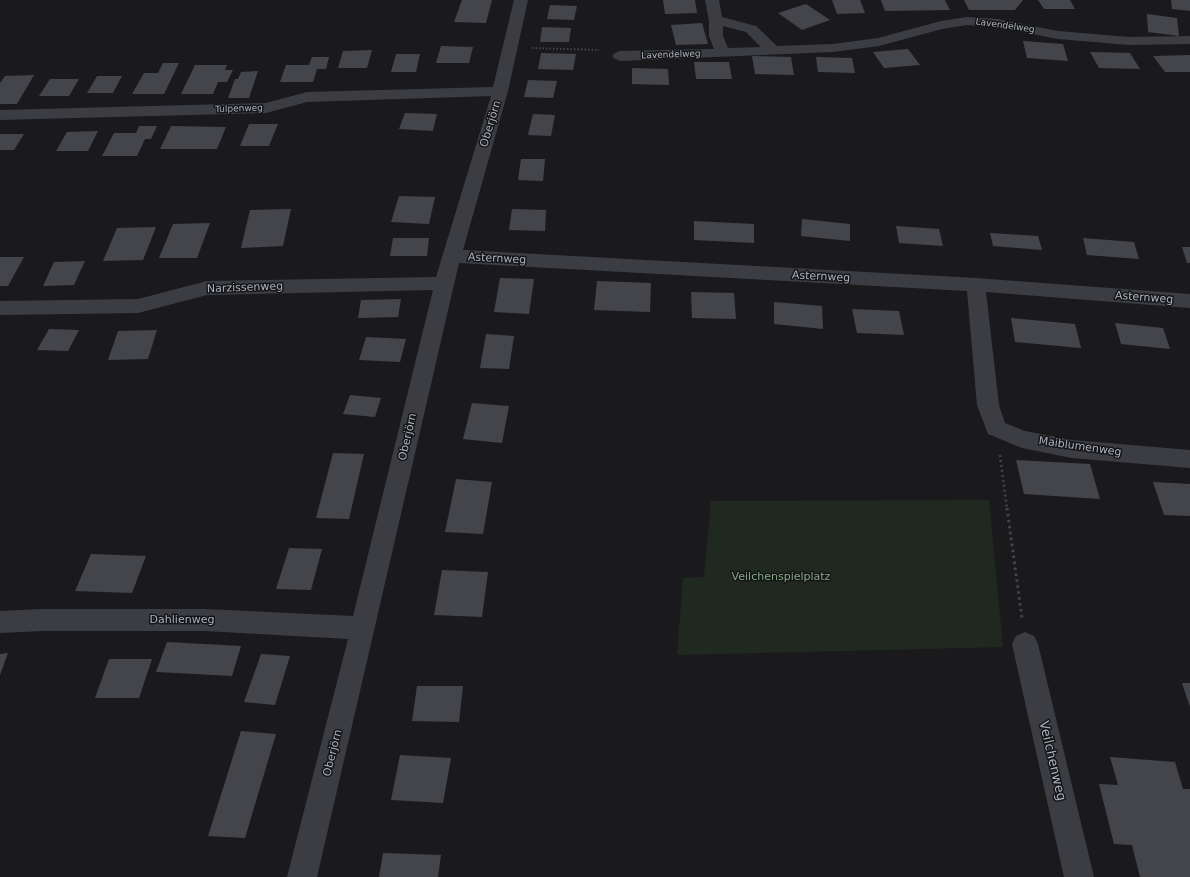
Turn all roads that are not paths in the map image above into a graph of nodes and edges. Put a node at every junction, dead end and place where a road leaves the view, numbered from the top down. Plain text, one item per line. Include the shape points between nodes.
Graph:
1 (521, 0) edge
2 (712, 0) edge
3 (716, 21) junction
4 (1190, 40) edge
5 (774, 51) junction
6 (723, 53) junction
7 (620, 56) road end
8 (500, 91) junction
9 (0, 115) edge
10 (451, 256) junction
11 (444, 283) junction
12 (976, 285) junction
13 (1190, 301) edge
14 (0, 308) edge
15 (1190, 459) edge
16 (0, 622) edge
17 (363, 628) junction
18 (1025, 644) road end
19 (302, 877) edge
20 (1079, 877) edge

1 - 8 street, Oberjörn
2 - 3 street
3 - 5 street via 751,29
3 - 6 street via 716,36
4 - 5 street, Lavendelweg via 1129,41 1058,35 997,23 967,21 941,25 879,42 833,48
5 - 6 street, Lavendelweg
6 - 7 street, Lavendelweg
8 - 9 street, Tulpenweg via 307,97 266,108
8 - 10 street, Oberjörn
10 - 11 street, Oberjörn
10 - 12 street, Asternweg
11 - 14 street, Narzissenweg via 207,288 138,306
11 - 17 street, Oberjörn
12 - 13 street, Asternweg
12 - 15 street, Maiblumenweg via 988,405 996,428 1022,439 1072,449
16 - 17 street, Dahlienweg via 205,620
17 - 19 street, Oberjörn
18 - 20 street, Veilchenweg

